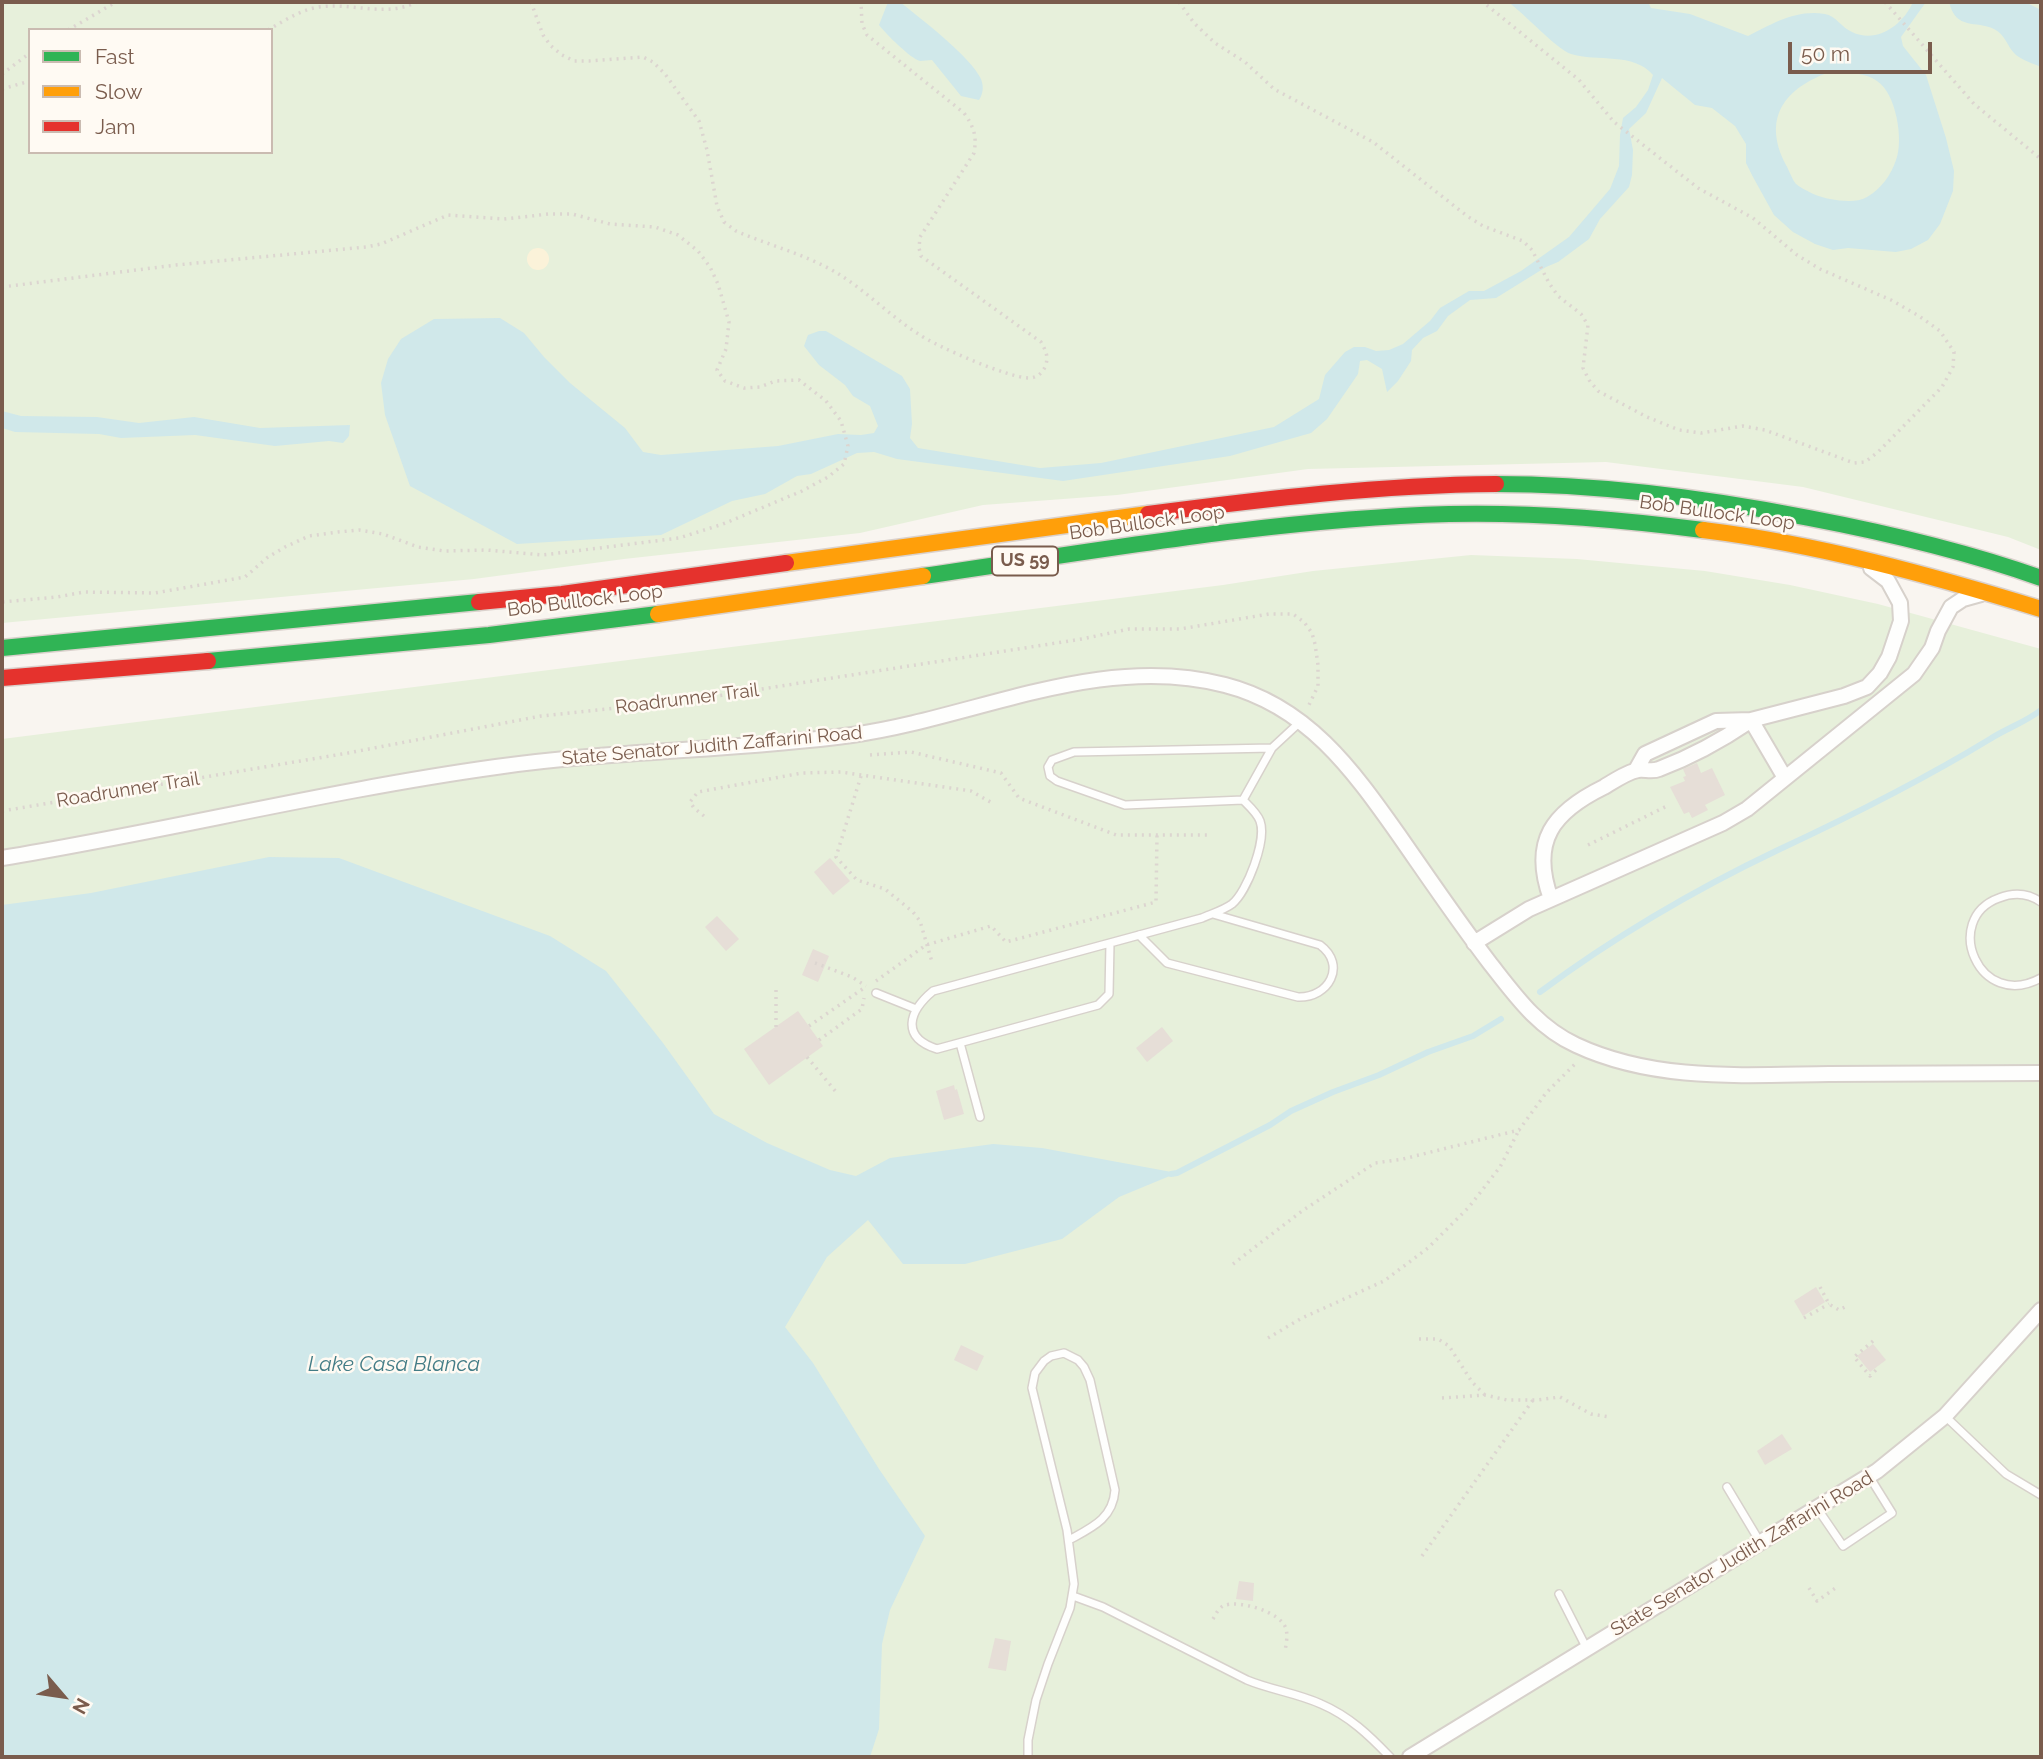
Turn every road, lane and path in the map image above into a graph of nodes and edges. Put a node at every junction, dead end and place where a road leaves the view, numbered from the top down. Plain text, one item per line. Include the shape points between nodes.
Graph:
1 (116, 2) edge
2 (417, 2) edge
3 (531, 2) edge
4 (861, 2) edge
5 (1180, 2) edge
6 (1483, 2) edge
7 (1885, 2) edge
8 (71, 28) edge
9 (272, 28) edge
10 (28, 54) edge
11 (2, 74) edge
12 (28, 82) edge
13 (2, 89) edge
14 (2041, 159) edge
15 (2, 286) edge
16 (1856, 557) junction
17 (2041, 578) edge
18 (1989, 592) junction
19 (2, 602) edge
20 (2041, 609) edge
21 (2, 648) edge
22 (2, 678) edge
23 (1302, 718) junction
24 (1751, 720) junction
25 (1272, 748) junction
26 (870, 755) dead end
27 (861, 775) junction
28 (1785, 778) junction
29 (1243, 800) junction
30 (994, 804) dead end
31 (1669, 806) dead end
32 (2, 811) edge
33 (704, 816) dead end
34 (1157, 835) junction
35 (1207, 835) dead end
36 (1588, 845) dead end
37 (2, 858) edge
38 (2041, 889) edge
39 (1551, 899) junction
40 (2037, 900) edge
41 (1213, 914) junction
42 (1139, 935) junction
43 (1110, 943) junction
44 (1474, 943) junction
45 (926, 945) junction
46 (932, 962) dead end
47 (815, 963) dead end
48 (2041, 978) edge
49 (865, 987) junction
50 (776, 990) dead end
51 (876, 993) dead end
52 (916, 1009) junction
53 (809, 1026) dead end
54 (776, 1027) dead end
55 (819, 1041) dead end
56 (960, 1043) junction
57 (807, 1057) dead end
58 (1575, 1064) dead end
59 (2041, 1073) edge
60 (837, 1093) dead end
61 (980, 1116) dead end
62 (1519, 1130) junction
63 (1233, 1264) dead end
64 (1820, 1287) dead end
65 (1829, 1304) junction
66 (1844, 1307) dead end
67 (2041, 1310) edge
68 (1804, 1318) dead end
69 (1268, 1338) dead end
70 (1419, 1339) dead end
71 (1873, 1341) dead end
72 (1876, 1370) dead end
73 (1485, 1395) junction
74 (1442, 1398) dead end
75 (1533, 1400) junction
76 (1945, 1416) junction
77 (1610, 1417) dead end
78 (1869, 1476) junction
79 (1727, 1487) dead end
80 (2041, 1495) edge
81 (1817, 1508) junction
82 (1069, 1541) junction
83 (1760, 1542) junction
84 (1422, 1556) dead end
85 (1837, 1587) dead end
86 (1809, 1588) dead end
87 (1559, 1594) dead end
88 (1073, 1596) junction
89 (1213, 1619) dead end
90 (1587, 1649) junction
91 (1285, 1651) dead end
92 (1028, 1757) edge
93 (1390, 1757) edge
94 (1410, 1757) edge

1 - 8 path
2 - 9 path via 396,9 317,7
3 - 4 path via 551,46 574,61 643,57 665,74 699,121 717,206 724,222 736,231 827,267 921,336 946,348 1012,374 1030,379 1039,376 1047,360 1041,342 920,256 920,237 974,153 974,127 964,113 867,35
5 - 6 path via 1215,43 1274,89 1373,142 1483,226 1523,241 1553,289 1588,325 1583,368 1598,391 1679,430 1701,433 1743,426 1765,430 1854,463 1865,462 1892,440 1942,387 1953,367 1954,352 1940,331 1891,300 1820,269 1753,218 1698,188 1614,122 1579,80
7 - 14 path via 1974,104
10 - 11 path
12 - 13 path
15 - 19 path via 366,247 448,215 504,219 572,214 610,224 655,227 678,234 698,251 718,284 729,322 726,349 717,370 725,381 744,388 799,380 826,401 841,422 848,446 844,464 828,477 704,531 670,540 542,555 444,551 383,534 348,531 309,536 268,557 245,578 155,593 84,592
16 - 18 highway, Bob Bullock Loop / US 59
16 - 22 highway, Bob Bullock Loop / US 59 via 1708,530 1572,516 1361,519 1153,542 616,620 423,642
16 - 24 street via 1888,581 1900,603 1896,639 1880,673 1867,687 1843,696
17 - 21 highway, Bob Bullock Loop / US 59 via 1919,540 1707,500 1541,485 1456,486 1260,499 562,594
18 - 20 highway, Bob Bullock Loop / US 59
18 - 28 street via 1951,607 1914,674
23 - 25 lane
23 - 32 path, Roadrunner Trail via 1318,686 1312,633 1293,614 1269,614 1180,629 1111,631 640,708 541,716 348,754
23 - 37 street, State Senator Judith Zaffarini Road via 1225,684 1160,675 1113,678 853,735 491,768
23 - 44 street, State Senator Judith Zaffarini Road via 1356,775
24 - 28 street
24 - 39 street via 1726,738 1655,771 1636,770 1577,800 1549,834 1543,857
25 - 29 lane
25 - 29 lane via 1074,752 1052,760 1048,767 1057,781 1120,804
26 - 34 path via 911,752 1001,773 1019,798 1116,835
27 - 30 path via 971,791
27 - 33 path via 802,773 706,790 693,795 690,802
27 - 45 path via 836,857 857,880 885,889 914,912
28 - 39 street via 1723,823
29 - 41 lane via 1260,822 1260,845 1239,897
31 - 36 path
34 - 35 path
34 - 45 path via 1156,902 1006,942 991,926
38 - 40 lane
39 - 44 street
40 - 48 lane via 2024,894 1994,900 1973,922 1971,944 1978,966 2001,984 2023,985
41 - 42 lane
41 - 42 lane via 1320,945 1332,960 1328,984 1318,993 1298,997 1167,963
42 - 43 lane
43 - 52 lane via 933,991
43 - 56 lane via 1110,994 1098,1005
44 - 59 street, State Senator Judith Zaffarini Road via 1545,1028 1575,1045 1632,1065 1716,1075
45 - 46 path
45 - 49 path
47 - 49 path
49 - 53 path
49 - 55 path via 862,1009
50 - 54 path
51 - 52 lane
52 - 56 lane via 912,1026 924,1045 937,1049
56 - 61 lane
57 - 60 path
58 - 62 path
62 - 63 path via 1375,1163
62 - 69 path via 1500,1167 1428,1248 1384,1281
64 - 65 path
65 - 66 path via 1839,1310
65 - 68 path
67 - 76 street, State Senator Judith Zaffarini Road
70 - 73 path via 1438,1339 1450,1346
71 - 72 path via 1854,1357 1870,1376
73 - 74 path
73 - 75 path
75 - 77 path via 1560,1397 1591,1414
75 - 84 path
76 - 78 street, State Senator Judith Zaffarini Road
76 - 80 lane via 2006,1474
78 - 81 street, State Senator Judith Zaffarini Road
78 - 81 lane via 1892,1513 1843,1546
79 - 83 lane
81 - 83 street, State Senator Judith Zaffarini Road
82 - 82 lane via 1102,1521 1113,1507 1115,1490 1088,1372 1072,1356 1058,1353 1039,1367 1032,1388
82 - 88 lane
83 - 90 street, State Senator Judith Zaffarini Road
85 - 86 path via 1817,1601
87 - 90 lane
88 - 92 lane via 1036,1700
88 - 93 lane via 1265,1688 1334,1710
89 - 91 path via 1224,1605 1262,1609 1286,1628
90 - 94 street, State Senator Judith Zaffarini Road

